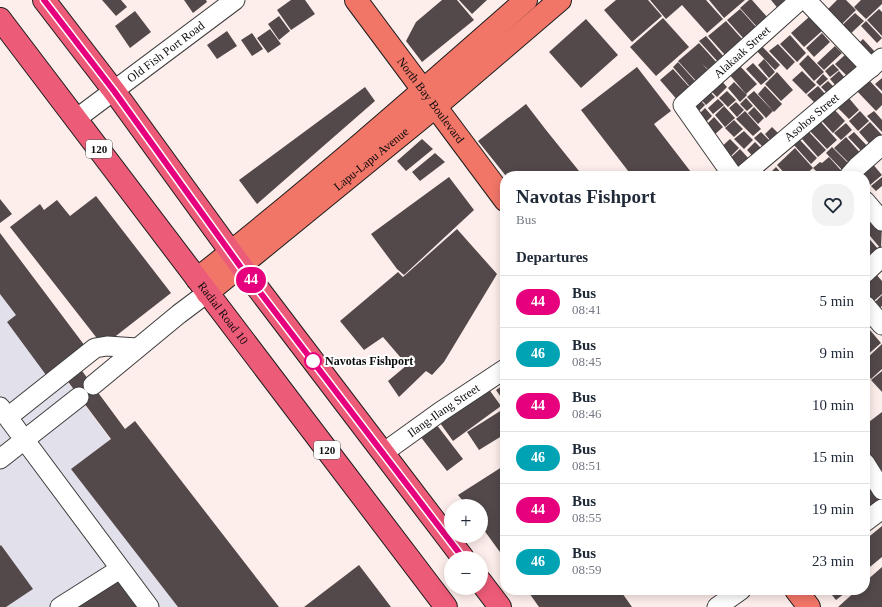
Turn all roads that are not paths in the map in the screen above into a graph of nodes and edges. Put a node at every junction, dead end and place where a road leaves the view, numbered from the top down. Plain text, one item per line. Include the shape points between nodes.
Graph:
1 (44, 0) edge
2 (235, 0) edge
3 (356, 0) edge
4 (526, 0) edge
5 (560, 0) edge
6 (800, 0) edge
7 (806, 0) edge
8 (0, 19) edge
9 (877, 63) edge
10 (114, 91) junction
11 (429, 99) junction
12 (76, 119) junction
13 (882, 146) edge
14 (729, 171) edge
15 (748, 171) edge
16 (853, 171) edge
17 (500, 193) edge
18 (870, 207) edge
19 (882, 221) edge
20 (882, 257) edge
21 (236, 259) junction
22 (870, 268) edge
23 (202, 286) junction
24 (870, 311) edge
25 (882, 325) edge
26 (137, 348) junction
27 (500, 372) edge
28 (4, 412) edge
29 (25, 440) junction
30 (383, 453) junction
31 (0, 459) edge
32 (870, 471) edge
33 (882, 490) edge
34 (882, 509) edge
35 (870, 518) edge
36 (458, 551) edge
37 (120, 569) junction
38 (442, 586) edge
39 (488, 591) edge
40 (734, 595) edge
41 (800, 595) edge
42 (60, 607) edge
43 (149, 607) edge
44 (446, 607) edge
45 (500, 607) edge
46 (717, 607) edge
47 (809, 607) edge

1 - 10 highway
2 - 10 street, Old Fish Port Road
3 - 11 main road, North Bay Boulevard
4 - 11 main road, Lapu-Lapu Avenue
5 - 11 main road, Lapu-Lapu Avenue
6 - 14 street, Alakaak Street via 683,105
7 - 9 street
8 - 12 highway, Radial Road 10 / 120
9 - 15 street, Asohos Street
10 - 12 street, Old Fish Port Road
10 - 21 highway
11 - 17 main road, North Bay Boulevard
11 - 21 main road, Lapu-Lapu Avenue
12 - 23 highway, Radial Road 10 / 120
13 - 16 street
18 - 19 street
20 - 22 street
21 - 23 main road, Lapu-Lapu Avenue
21 - 30 highway
23 - 26 street, Lapu-Lapu Avenue via 189,289 178,314
23 - 38 highway, Radial Road 10 / 120
24 - 25 street
26 - 28 street via 95,348
26 - 29 street, Lapu-Lapu Avenue
27 - 30 street, Ilang-Ilang Street
28 - 29 street
29 - 31 street, Lapu-Lapu Avenue
29 - 37 street
30 - 36 highway
32 - 33 street
34 - 35 street
37 - 42 street
37 - 43 street
38 - 44 highway, Radial Road 10 / 120
39 - 45 highway
40 - 46 street
41 - 47 main road

